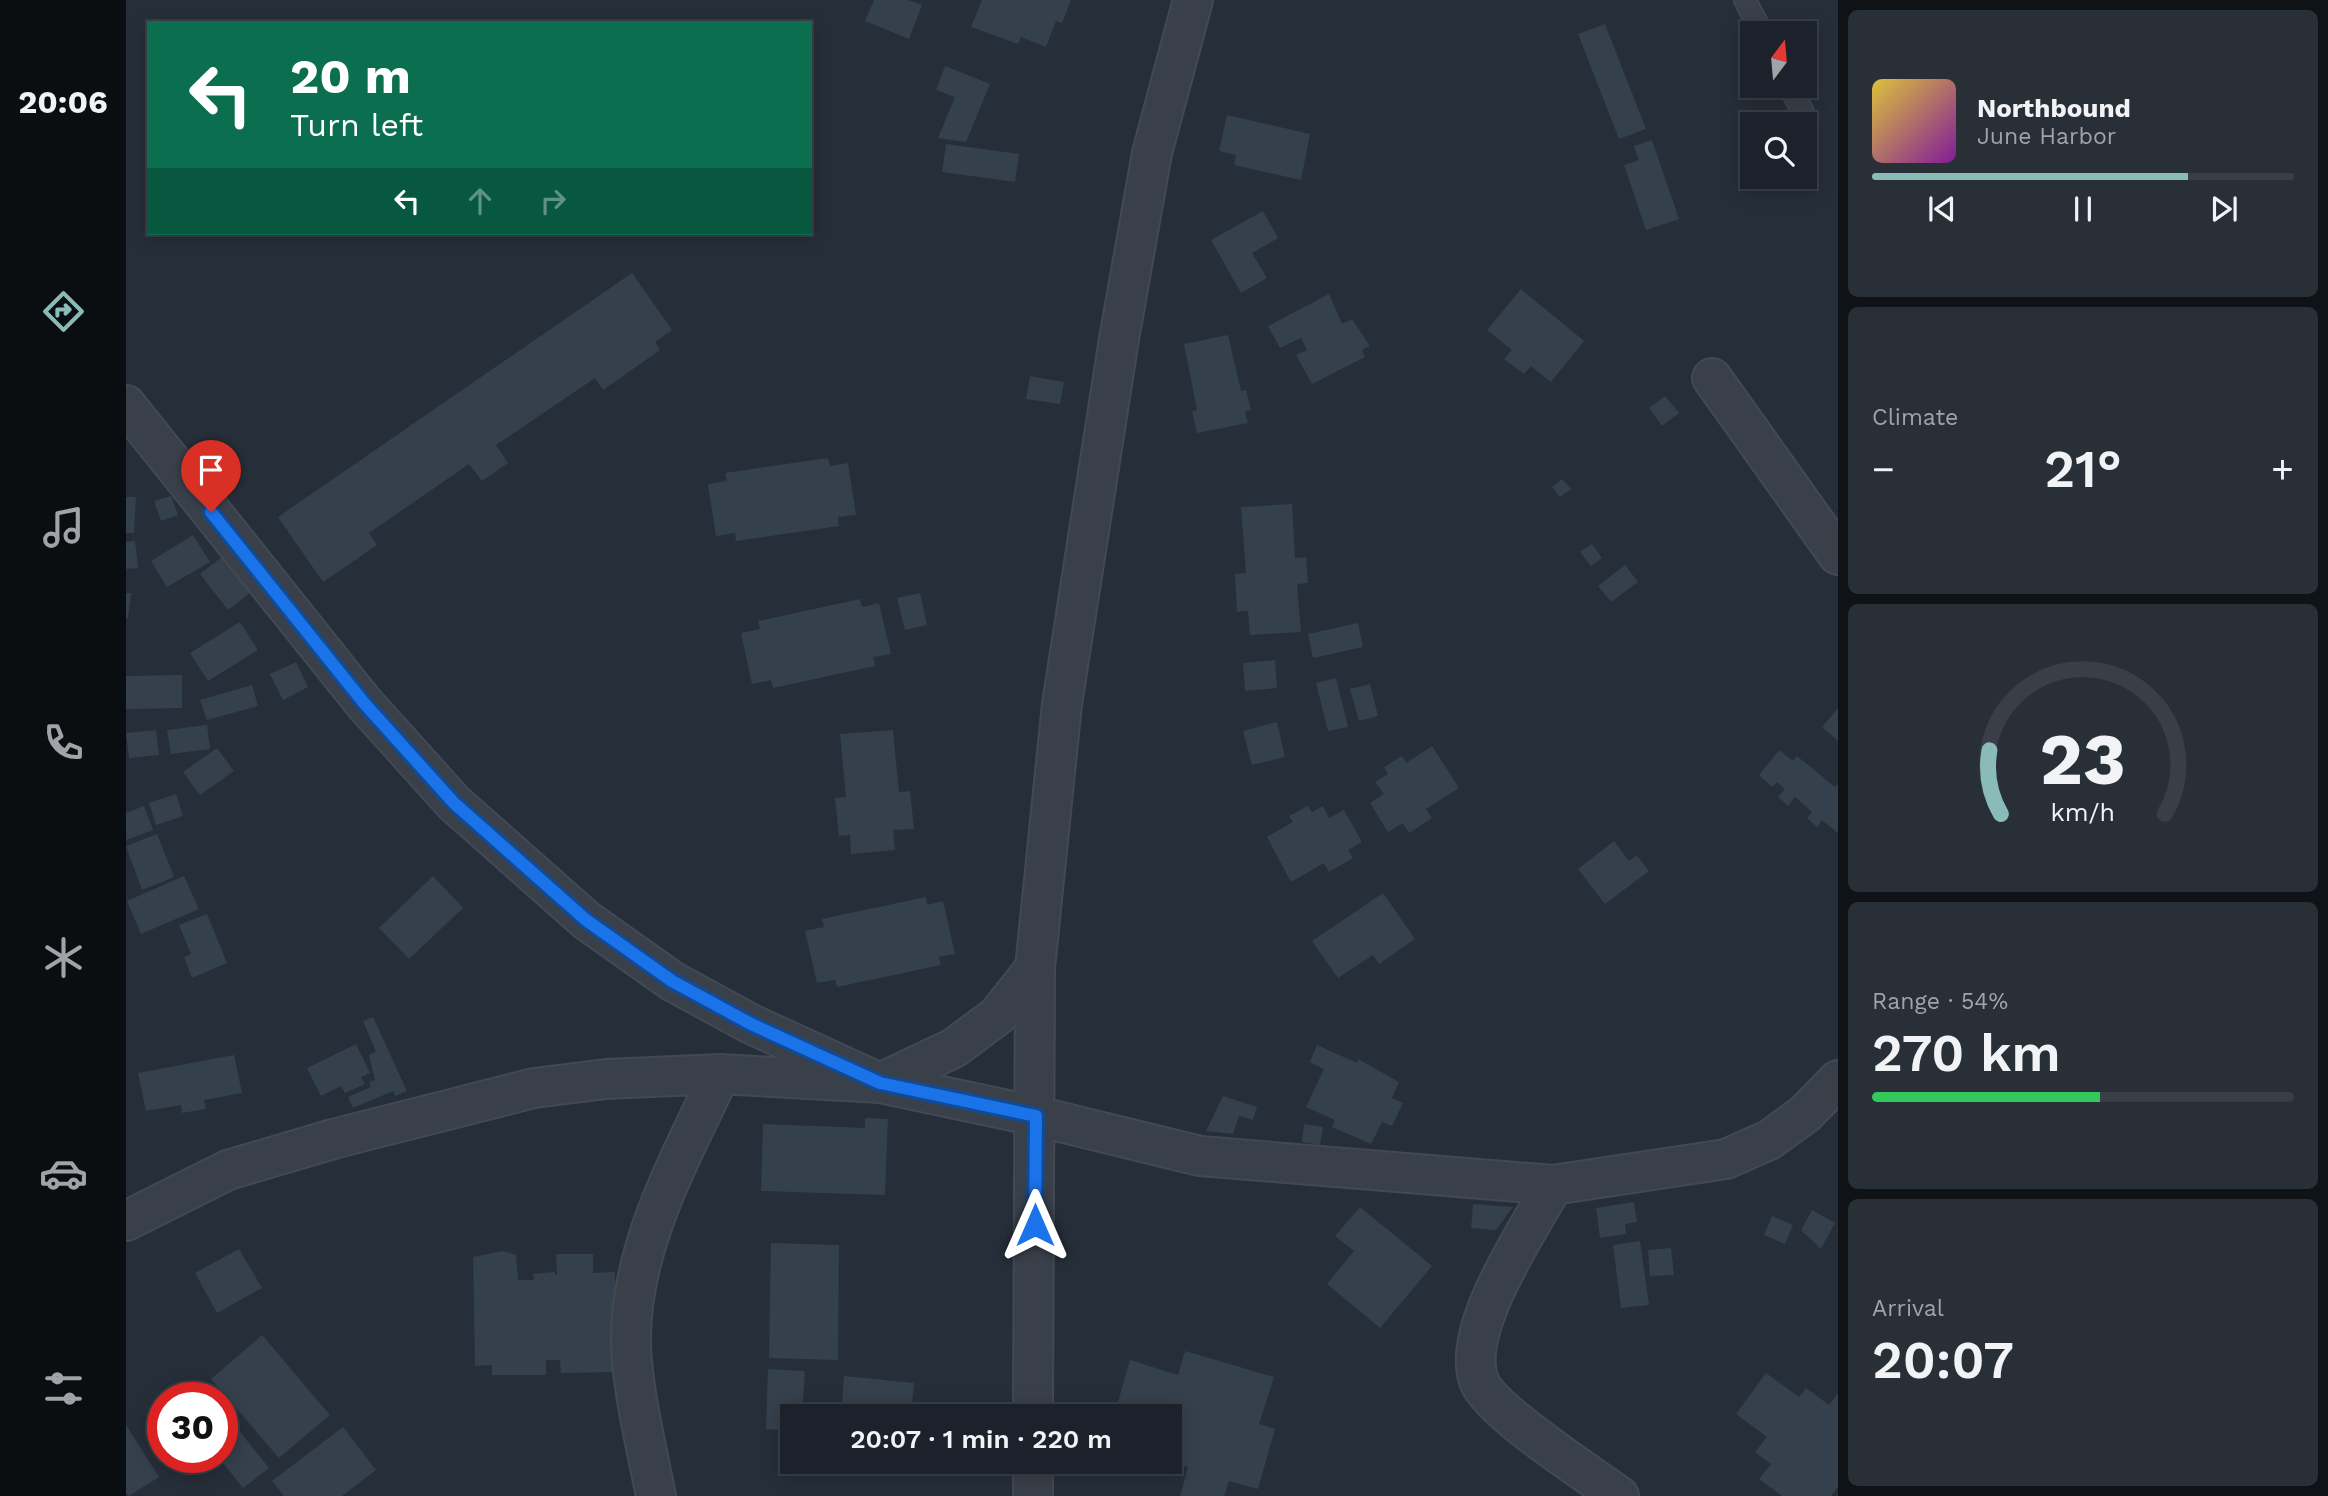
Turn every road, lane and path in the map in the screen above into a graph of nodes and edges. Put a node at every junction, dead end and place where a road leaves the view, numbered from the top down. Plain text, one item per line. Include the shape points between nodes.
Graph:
1 (1193, 0) edge
2 (1745, 0) edge
3 (1756, 21) edge
4 (1795, 98) edge
5 (1803, 112) dead end
6 (1712, 378) dead end
7 (126, 405) edge
8 (1838, 555) edge
9 (1035, 968) junction
10 (720, 1074) junction
11 (1838, 1080) edge
12 (880, 1083) junction
13 (1036, 1116) junction
14 (1553, 1185) junction
15 (126, 1222) edge
16 (1034, 1404) edge
17 (1033, 1474) edge
18 (656, 1496) edge
19 (1033, 1496) edge
20 (1619, 1496) edge

1 - 9 street via 1152,153 1119,339 1062,704
2 - 3 lane
4 - 5 lane
6 - 8 street
7 - 12 street via 364,703 454,803 586,920 672,981 751,1024
9 - 12 street via 997,1016 954,1048
9 - 13 street
10 - 12 street
10 - 15 street via 606,1079 521,1091 228,1170
10 - 18 street via 660,1204 638,1272 631,1339
11 - 14 street via 1805,1115 1769,1140 1726,1159
12 - 13 street
13 - 14 street via 1199,1156
13 - 16 street
14 - 20 street via 1482,1319 1475,1353 1479,1382 1497,1405
17 - 19 street

